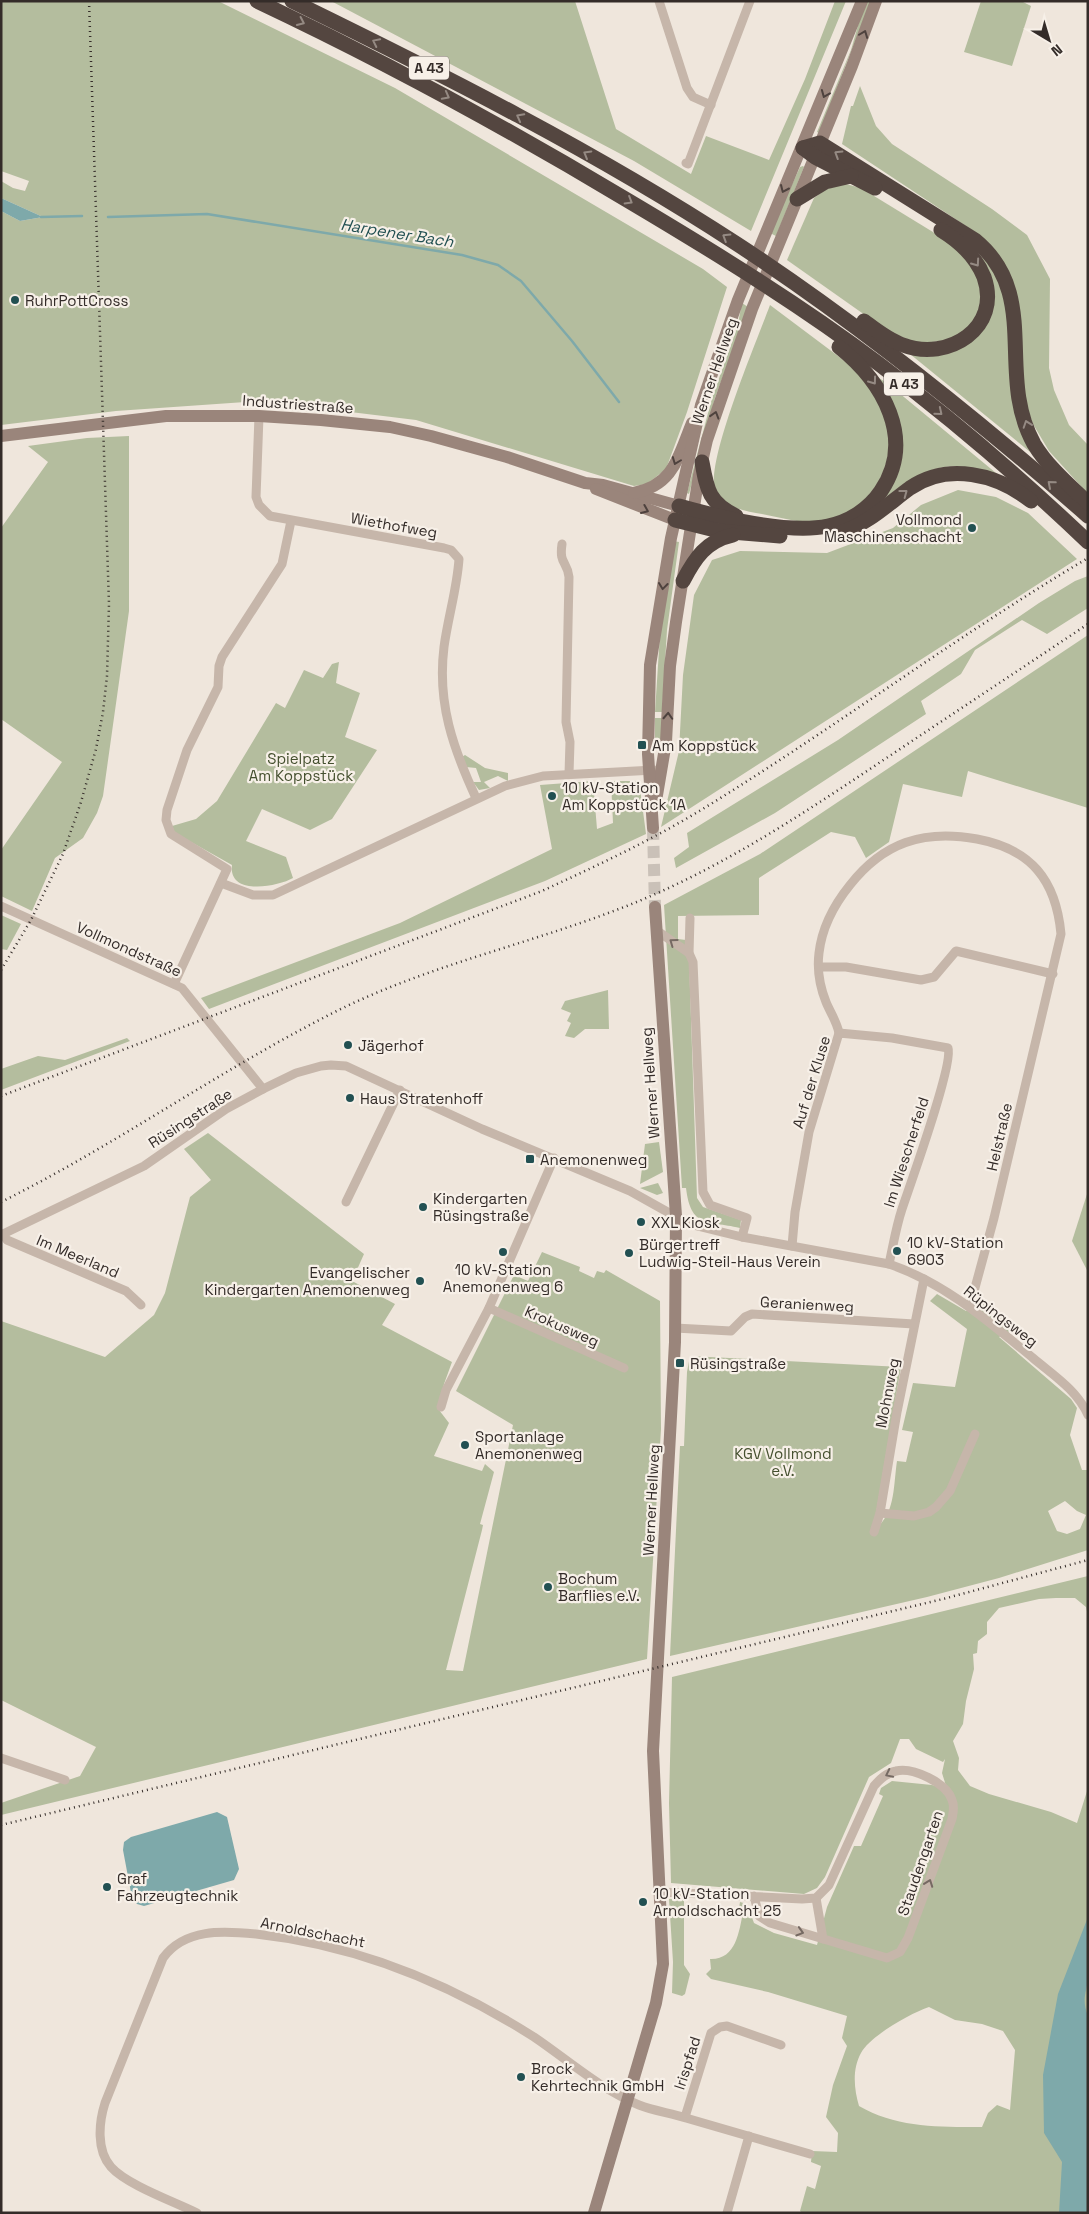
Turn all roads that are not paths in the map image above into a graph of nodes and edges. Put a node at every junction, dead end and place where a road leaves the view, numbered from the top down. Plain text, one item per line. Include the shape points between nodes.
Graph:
1 (257, 1) edge
2 (292, 1) edge
3 (659, 1) edge
4 (750, 1) edge
5 (862, 1) edge
6 (876, 1) edge
7 (711, 105) junction
8 (812, 149) junction
9 (686, 163) dead end
10 (851, 176) junction
11 (797, 198) junction
12 (729, 261) junction
13 (809, 295) junction
14 (701, 404) junction
15 (259, 416) junction
16 (1, 436) edge
17 (702, 462) junction
18 (585, 483) junction
19 (634, 493) junction
20 (1088, 504) edge
21 (677, 513) junction
22 (1088, 516) edge
23 (692, 518) junction
24 (291, 521) junction
25 (1066, 522) junction
26 (743, 527) junction
27 (1088, 542) edge
28 (562, 544) dead end
29 (683, 581) junction
30 (655, 770) junction
31 (569, 774) junction
32 (476, 798) junction
33 (221, 883) junction
34 (1, 906) edge
35 (655, 907) tunnel mouth
36 (690, 918) dead end
37 (656, 930) junction
38 (689, 953) junction
39 (819, 968) junction
40 (1053, 974) junction
41 (174, 984) junction
42 (839, 1033) junction
43 (948, 1048) joint
44 (263, 1089) junction
45 (400, 1090) junction
46 (554, 1158) junction
47 (346, 1202) dead end
48 (676, 1216) junction
49 (2, 1234) edge
50 (742, 1237) junction
51 (792, 1246) junction
52 (889, 1264) junction
53 (924, 1279) junction
54 (141, 1306) dead end
55 (970, 1306) junction
56 (489, 1308) junction
57 (914, 1324) junction
58 (675, 1328) junction
59 (624, 1368) dead end
60 (441, 1407) dead end
61 (1088, 1415) edge
62 (976, 1434) dead end
63 (880, 1513) junction
64 (874, 1532) dead end
65 (1, 1758) edge
66 (64, 1780) dead end
67 (660, 1892) junction
68 (754, 1896) junction
69 (816, 1898) junction
70 (823, 1939) junction
71 (781, 2045) dead end
72 (629, 2099) junction
73 (685, 2117) junction
74 (749, 2136) junction
75 (810, 2154) dead end
76 (197, 2213) edge
77 (594, 2213) edge
78 (727, 2213) edge

1 -> 12 highway, A 43 via 403,73 527,140
13 -> 2 highway, A 43 via 699,220 563,140 410,58
3 - 7 street via 688,88 693,97
4 - 7 street
5 -> 8 main road, Werner Hellweg
8 -> 6 main road, Werner Hellweg
7 - 9 street
8 - 10 highway
8 - 11 main road, Werner Hellweg
8 -> 14 main road, Werner Hellweg via 766,230
20 -> 8 highway via 1046,461 1029,431 1015,378 1012,297 996,261 975,240
10 - 11 highway via 825,182
10 -> 13 highway via 874,187 962,245 976,262 984,279 983,313 978,325 960,342 941,349 920,348 904,346 886,338 840,305
17 -> 11 main road, Werner Hellweg via 730,369
12 -> 25 highway, A 43 via 878,364 998,460
12 -> 26 highway via 746,282 829,338 863,369 888,405 896,439 894,462 887,481 877,497 854,516 826,527
22 -> 13 highway, A 43 via 944,395
14 -> 19 main road, Werner Hellweg via 676,464 666,478 646,491
14 - 21 main road, Werner Hellweg
15 - 16 main road, Industriestraße via 166,416
15 - 18 main road, Industriestraße via 423,434 498,454
15 - 24 street, Wiethofweg via 256,497 270,516
17 - 23 main road, Werner Hellweg
17 - 26 highway via 712,499
18 - 19 main road, Industriestraße
18 -> 21 main road, Industriestraße via 599,491
19 - 21 main road, Industriestraße
21 - 23 highway
21 -> 30 main road, Werner Hellweg via 670,538 650,666
23 - 26 highway
23 - 29 main road, Werner Hellweg
24 - 32 street, Wiethofweg via 444,548 456,554 458,568 444,646 443,696 452,741
24 - 33 street via 282,564 222,657 218,687 186,750 167,810 166,820 171,834 227,869
26 -> 25 highway via 804,536 843,532 865,522 922,481 948,473 980,476 1009,486 1052,517
25 - 27 highway, A 43
26 - 29 highway via 707,545
28 - 31 street via 560,557 569,577 566,722 570,742
30 -> 29 main road, Werner Hellweg via 666,742 670,666
30 - 31 street
31 - 32 street via 529,779
32 - 33 street via 273,895 253,895
33 - 41 street
34 - 41 street, Vollmondstraße
35 - 37 main road, Werner Hellweg
36 - 38 street
38 -> 37 street
37 - 48 main road, Werner Hellweg
38 - 50 street via 693,962 703,1192 710,1205 747,1218
39 - 40 street via 846,967 921,980 934,977 956,951
39 - 40 street, Helstraße via 823,929 833,908 861,871 879,856 908,841 957,835 1012,850 1035,866 1044,877 1059,913 1061,934
39 - 42 street, Helstraße via 826,1001
40 - 55 street, Helstraße
41 - 44 street, Vollmondstraße via 188,995
42 - 43 street, Auf der Kluse
42 - 51 street, Auf der Kluse via 809,1132
43 - 52 street, Im Wiescherfeld via 944,1080 902,1210
44 - 45 street, Rüsingstraße via 296,1074 331,1065 346,1066
44 - 49 street, Rüsingstraße via 226,1109 144,1166
45 - 46 street, Rüsingstraße via 482,1129
45 - 47 street
46 - 48 street, Rüsingstraße via 630,1191
46 - 56 street
48 - 50 street, Rüpingsweg via 689,1224
48 - 58 main road, Werner Hellweg
49 - 54 street, Im Meerland via 6,1240 126,1291
50 - 51 street, Rüpingsweg
51 - 52 street, Rüpingsweg
52 - 53 street, Rüpingsweg
53 - 55 street, Rüpingsweg
53 - 57 street, Mohnweg
55 - 61 street, Rüpingsweg via 1071,1390
56 - 59 street, Krokusweg
56 - 60 street via 446,1390
57 - 58 street, Geranienweg via 752,1314 731,1331
57 - 63 street, Mohnweg
58 - 67 main road, Werner Hellweg via 653,1751
62 - 63 street via 950,1490 936,1507 914,1516
63 - 64 street, Mohnweg
65 - 66 street
67 - 68 street
67 - 72 main road, Werner Hellweg via 662,1974
68 - 69 street
68 -> 70 street, Staudengarten via 755,1908 764,1920
69 - 70 street
70 -> 69 street, Staudengarten via 887,1958 900,1952 952,1819 951,1796 937,1783 915,1773 898,1770 884,1776 874,1786 829,1886
71 - 73 street, Irispfad via 727,2026 711,2033
72 - 73 street, Arnoldschacht via 639,2105
72 - 76 street, Arnoldschacht via 480,2005 397,1967 346,1951 280,1937 229,1933 191,1937 169,1949 158,1967 106,2103 100,2130 105,2156 117,2172
72 - 77 main road, Werner Hellweg
73 - 74 street, Arnoldschacht
74 - 75 street, Arnoldschacht
74 - 78 street

